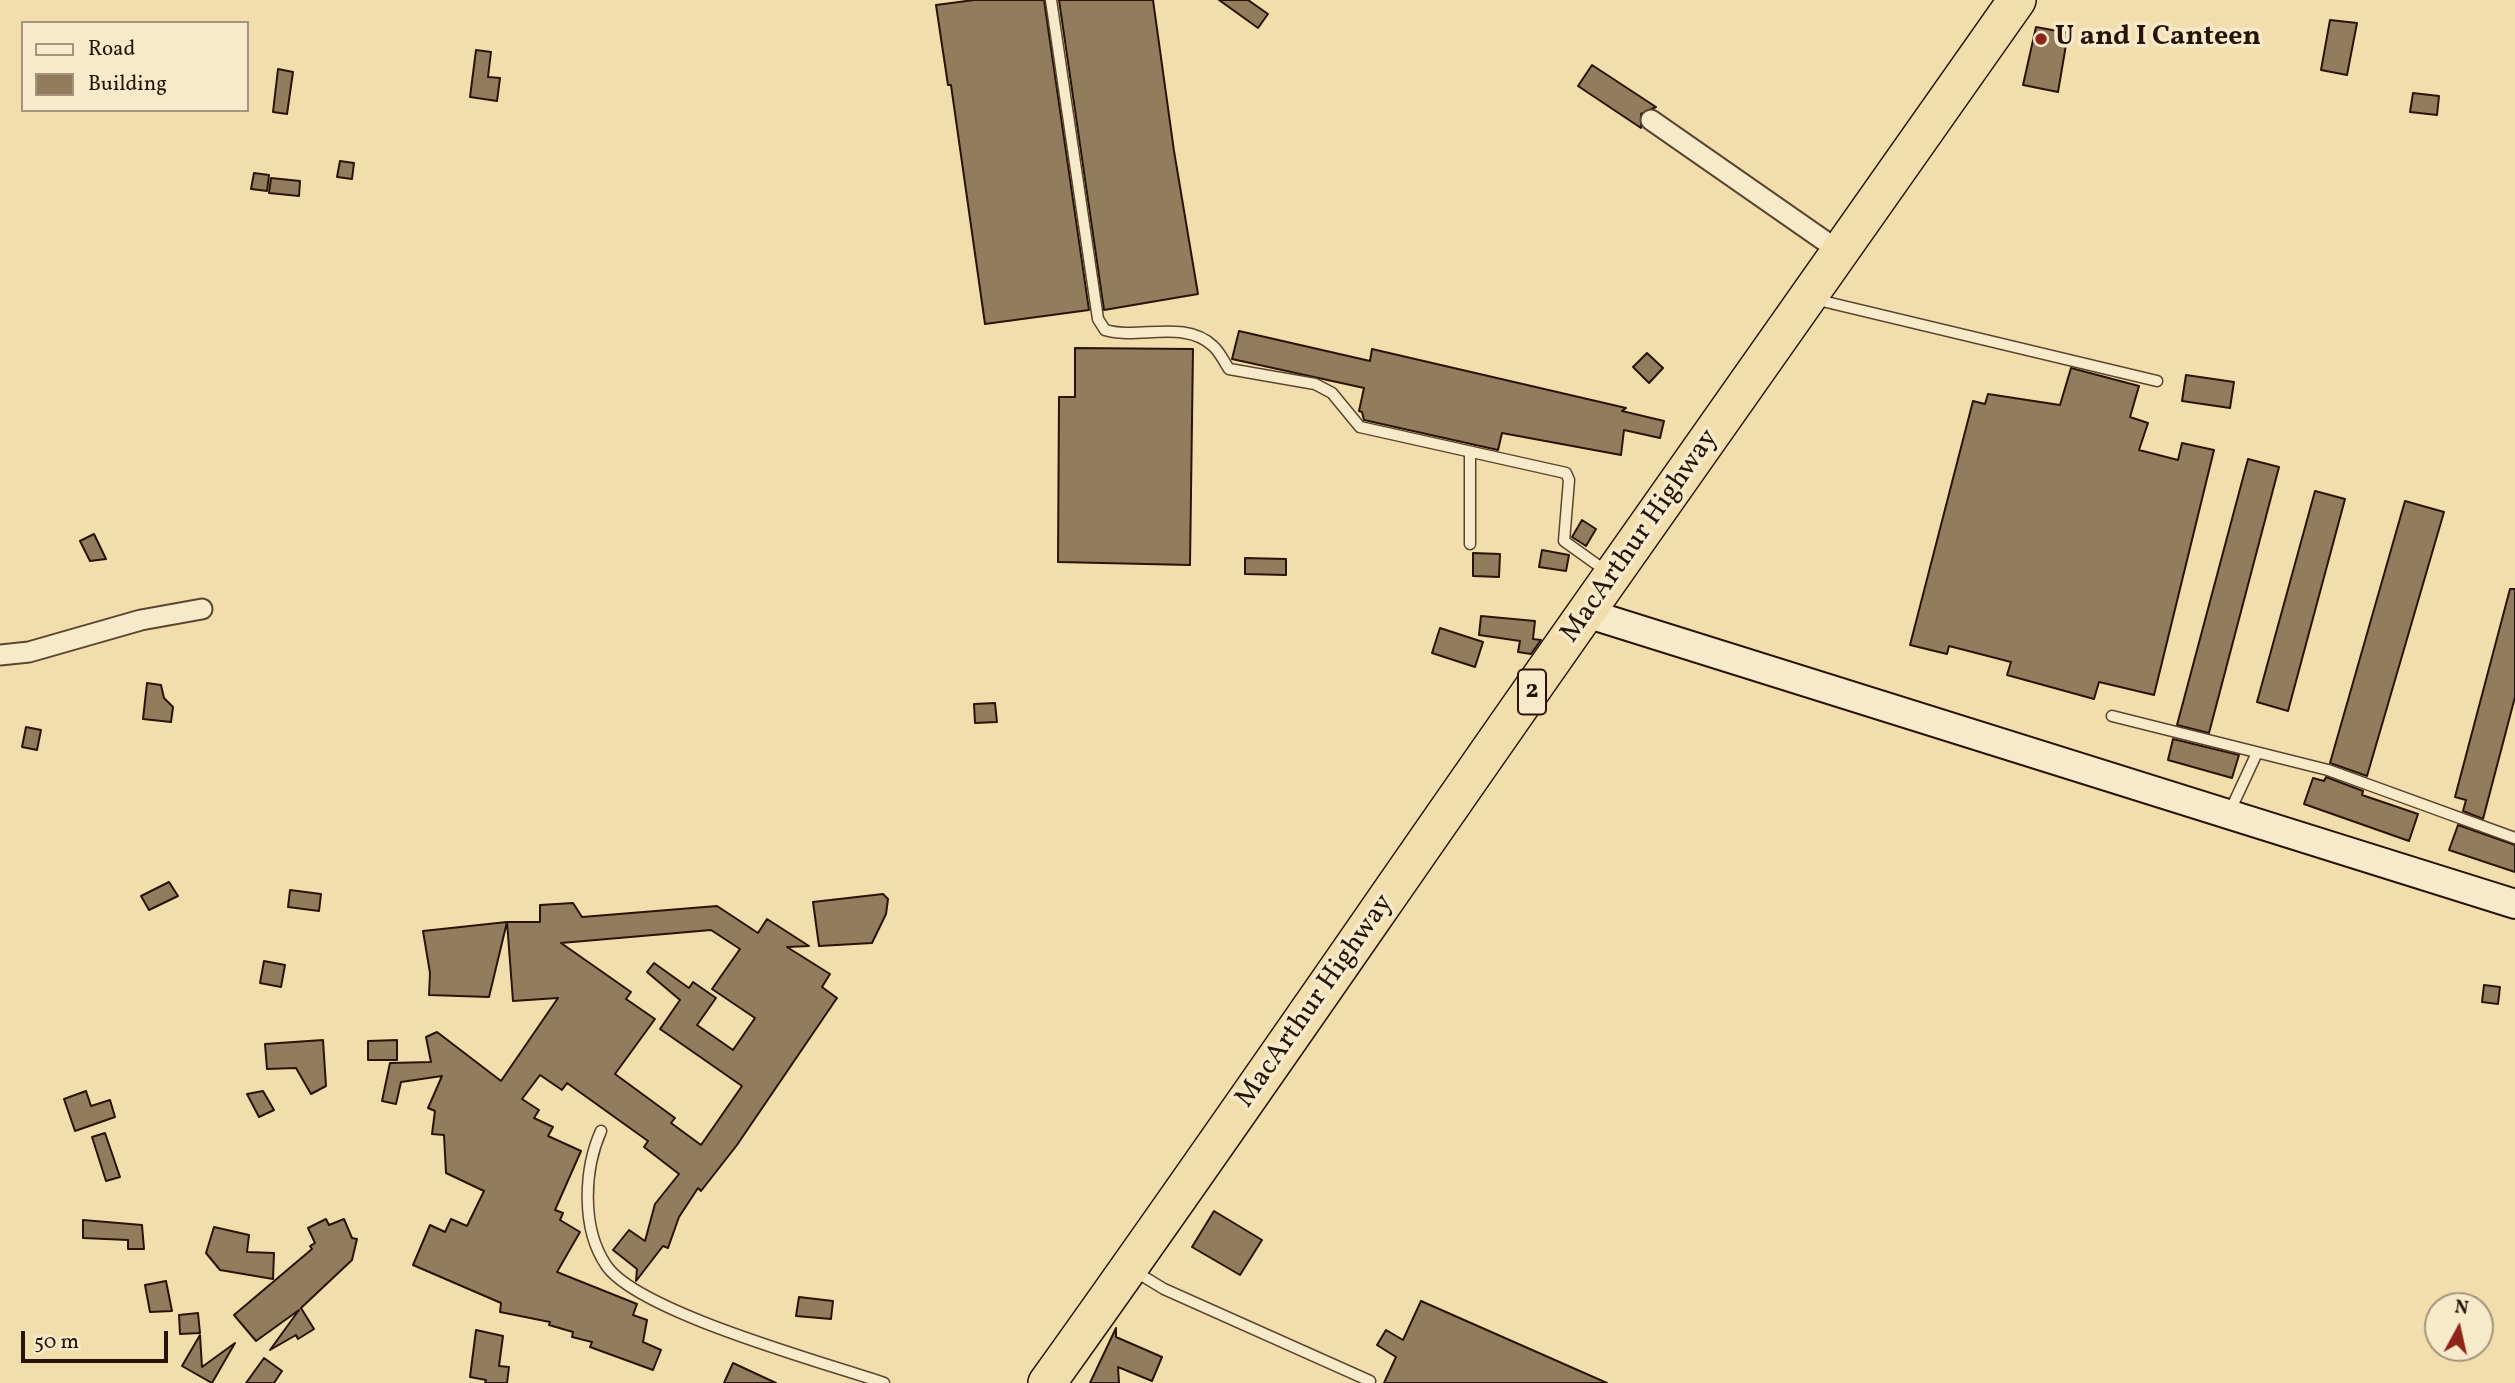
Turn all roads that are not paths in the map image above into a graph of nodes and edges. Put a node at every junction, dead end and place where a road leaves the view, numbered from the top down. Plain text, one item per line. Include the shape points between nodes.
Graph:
1 (1051, 0) edge
2 (2009, 3) edge
3 (1651, 120) dead end
4 (1842, 253) junction
5 (1811, 298) junction
6 (2157, 381) dead end
7 (1470, 453) junction
8 (1470, 544) dead end
9 (1613, 575) junction
10 (202, 609) dead end
11 (1586, 613) junction
12 (0, 655) edge
13 (2112, 716) dead end
14 (2256, 755) junction
15 (2228, 814) junction
16 (2515, 838) edge
17 (2515, 904) edge
18 (601, 1131) dead end
19 (1129, 1268) junction
20 (1370, 1381) dead end
21 (884, 1383) edge
22 (1047, 1383) edge

1 - 7 lane via 1098,319 1104,330 1118,334 1181,332 1206,340 1229,369 1315,384 1332,393 1360,427
2 - 4 highway, MacArthur Highway / 2
3 - 4 street
4 - 5 highway, MacArthur Highway / 2
5 - 6 lane
5 - 9 highway, MacArthur Highway / 2
7 - 8 lane
7 - 9 lane via 1566,473 1564,541
9 - 11 highway, MacArthur Highway / 2
10 - 12 street via 141,620 29,652
11 - 15 street
11 - 19 highway, MacArthur Highway / 2
13 - 14 lane
14 - 15 lane
14 - 16 lane via 2328,770
15 - 17 street
18 - 21 lane via 588,1179 592,1230 606,1266 635,1290 681,1314
19 - 20 lane via 1164,1289
19 - 22 highway, MacArthur Highway / 2

